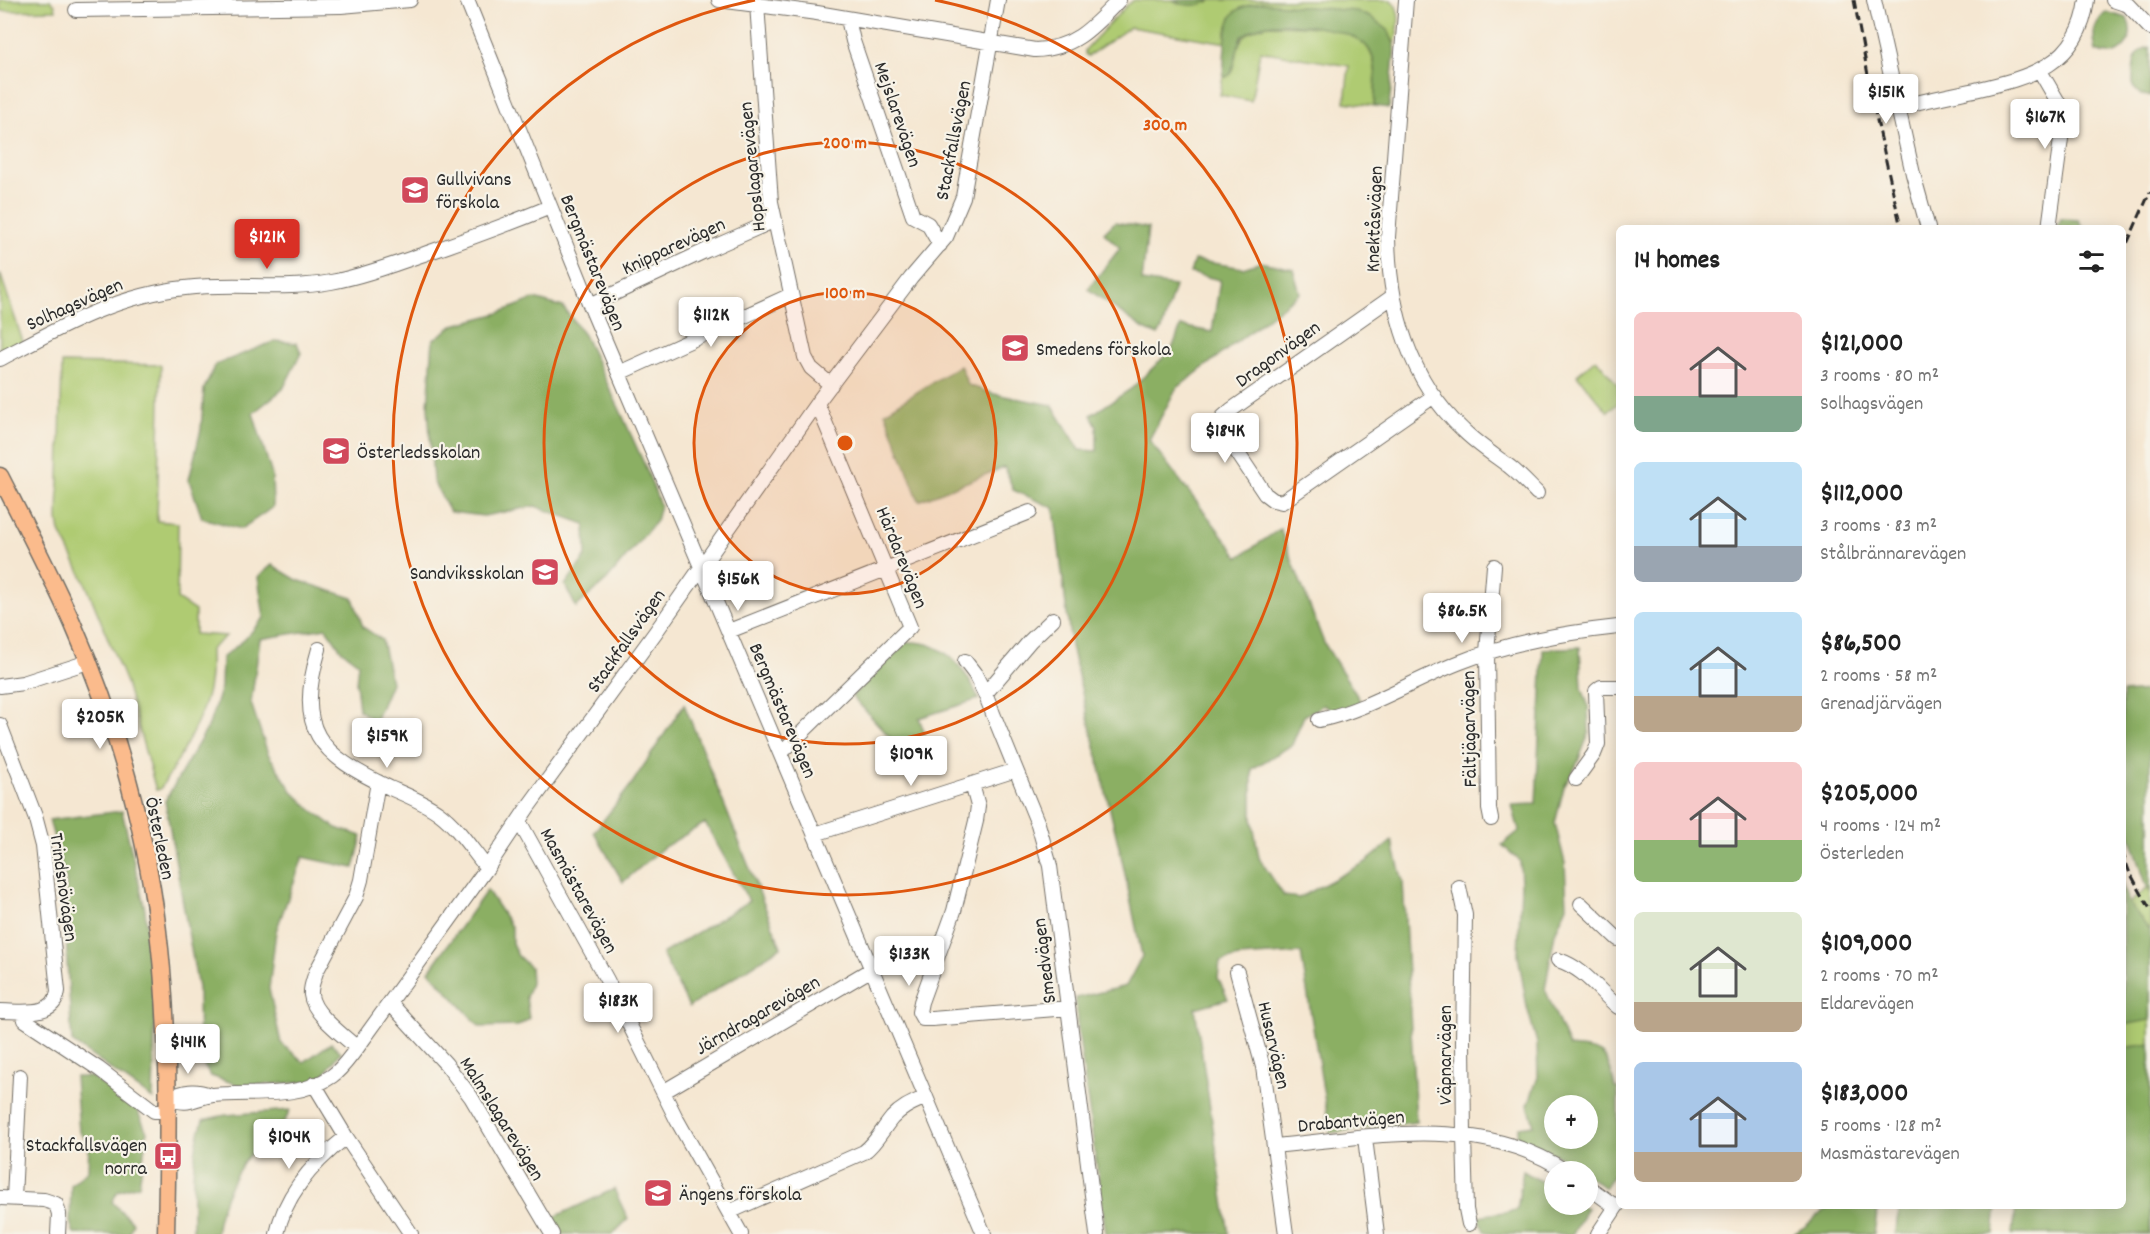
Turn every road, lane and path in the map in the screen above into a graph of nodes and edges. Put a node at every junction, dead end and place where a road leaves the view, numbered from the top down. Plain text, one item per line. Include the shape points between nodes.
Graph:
1 (410, 0) edge
2 (467, 0) edge
3 (720, 0) edge
4 (998, 0) edge
5 (1119, 0) edge
6 (1406, 0) edge
7 (1874, 0) edge
8 (2087, 0) edge
9 (2113, 0) edge
10 (757, 4) junction
11 (76, 10) dead end
12 (848, 19) junction
13 (2150, 28) edge
14 (991, 42) junction
15 (2040, 71) junction
16 (1898, 107) junction
17 (550, 207) junction
18 (773, 221) junction
19 (1927, 225) edge
20 (2049, 225) edge
21 (940, 245) junction
22 (791, 295) junction
23 (1392, 297) junction
24 (590, 305) junction
25 (0, 359) edge
26 (619, 373) junction
27 (831, 385) junction
28 (1434, 396) junction
29 (817, 403) junction
30 (0, 476) edge
31 (1537, 493) dead end
32 (1030, 512) dead end
33 (1494, 566) dead end
34 (702, 567) junction
35 (887, 570) junction
36 (1053, 619) dead end
37 (1616, 627) edge
38 (729, 631) junction
39 (319, 649) dead end
40 (1487, 652) junction
41 (965, 661) dead end
42 (88, 662) junction
43 (0, 686) edge
44 (1616, 687) edge
45 (985, 694) junction
46 (1319, 720) dead end
47 (0, 725) edge
48 (781, 753) junction
49 (1016, 770) junction
50 (1576, 779) dead end
51 (378, 782) junction
52 (972, 784) junction
53 (1491, 819) dead end
54 (519, 821) junction
55 (815, 834) junction
56 (487, 868) junction
57 (1459, 886) dead end
58 (1581, 904) dead end
59 (1616, 937) edge
60 (1558, 960) dead end
61 (872, 969) junction
62 (1237, 972) dead end
63 (390, 1003) junction
64 (1616, 1005) edge
65 (1068, 1008) junction
66 (0, 1011) edge
67 (26, 1020) dead end
68 (357, 1048) junction
69 (20, 1076) dead end
70 (314, 1084) junction
71 (663, 1092) junction
72 (926, 1097) junction
73 (169, 1105) junction
74 (1464, 1136) junction
75 (346, 1137) junction
76 (1365, 1138) junction
77 (1275, 1146) junction
78 (1548, 1161) edge
79 (1598, 1192) edge
80 (0, 1198) edge
81 (14, 1198) junction
82 (1616, 1204) edge
83 (1616, 1207) edge
84 (729, 1212) junction
85 (1469, 1224) dead end
86 (58, 1234) edge
87 (166, 1234) edge
88 (277, 1234) edge
89 (411, 1234) edge
90 (552, 1234) edge
91 (741, 1234) edge
92 (984, 1234) edge
93 (1097, 1234) edge
94 (1286, 1234) edge
95 (1377, 1234) edge
96 (1598, 1234) edge

1 - 11 street via 341,6
2 - 17 street, Bergmästarevägen
3 - 10 street
4 - 14 street, Stackfallsvägen
5 - 14 street via 1091,28 1053,50
6 - 23 street, Knektåsvägen via 1388,237
7 - 16 street
8 - 15 street via 2085,16 2072,45
9 - 13 street via 2128,5
10 - 12 street
10 - 18 street, Hopslagarevägen
12 - 14 street
12 - 21 street, Mejslarevägen via 913,216 928,224
14 - 21 street, Stackfallsvägen via 963,197
15 - 16 street via 2009,82
15 - 20 street via 2058,102 2063,124
16 - 19 street
17 - 24 street, Bergmästarevägen
17 - 25 street, Solhagsvägen via 390,266 332,282 186,288 128,299 78,319
18 - 22 street, Hopslagarevägen
18 - 24 street, Knipparevägen
21 - 27 street, Stackfallsvägen
22 - 26 street
22 - 27 street, Hopslagarevägen via 805,357 811,368
23 - 28 street, Knektåsvägen via 1403,336
23 - 28 street, Dragonvägen via 1231,410 1219,425 1265,494 1282,502
24 - 26 street, Bergmästarevägen
26 - 34 street, Bergmästarevägen
27 - 29 street, Stackfallsvägen
28 - 31 street, Knektåsvägen via 1461,429 1512,468
29 - 34 street, Stackfallsvägen
29 - 35 street, Härdarevägen
30 - 42 main road, Österleden via 49,570
32 - 35 street
33 - 40 street, Fältjägarvägen
34 - 38 street, Bergmästarevägen
34 - 54 street, Stackfallsvägen
35 - 38 street
35 - 48 street, Härdarevägen via 910,627
36 - 45 street
37 - 40 street via 1567,633
38 - 48 street, Bergmästarevägen
39 - 51 street via 309,696 315,731 338,759
40 - 46 street via 1343,715
40 - 53 street, Fältjägarvägen
41 - 45 street, Smedvägen
42 - 43 street via 42,678
42 - 73 main road, Österleden via 110,723 148,868 160,948
44 - 50 street via 1596,691 1598,744
45 - 49 street, Smedvägen
47 - 66 street, Trindsnövägen via 43,846 58,991 52,1006 44,1010
48 - 55 street, Bergmästarevägen
49 - 52 street
49 - 65 street, Smedvägen via 1050,866
51 - 56 street via 440,813
51 - 68 street via 356,897 316,972 311,996 326,1020
52 - 55 street
52 - 65 street via 978,806 976,821 954,911 919,1012 922,1019 932,1020
54 - 56 street, Stackfallsvägen
54 - 71 street, Masmästarevägen via 618,999
55 - 61 street, Bergmästarevägen
56 - 63 street, Stackfallsvägen
57 - 74 street, Väpnarvägen via 1465,915
58 - 59 street
60 - 64 street via 1581,970
61 - 71 street, Järndragarevägen
61 - 72 street, Bergmästarevägen
62 - 77 street, Husarvägen via 1263,1067
63 - 68 street, Stackfallsvägen
63 - 90 street, Malmslagarevägen via 471,1097
65 - 93 street, Smedvägen
67 - 73 street via 154,1111
68 - 70 street, Stackfallsvägen via 332,1076
69 - 81 street
70 - 73 street, Stackfallsvägen via 281,1093 210,1095 185,1091
70 - 75 street
71 - 84 street, Masmästarevägen
72 - 84 street via 892,1118 864,1152
72 - 92 street, Bergmästarevägen
73 - 87 main road, Österleden
74 - 76 street, Drabantvägen via 1414,1134
74 - 78 street, Drabantvägen via 1493,1139
74 - 85 street, Väpnarvägen
75 - 88 street via 302,1179
75 - 89 street
76 - 77 street, Drabantvägen
76 - 95 street
77 - 94 street, Husarvägen
79 - 82 street
80 - 81 street
81 - 86 street via 56,1204
83 - 96 street
84 - 91 street, Masmästarevägen

